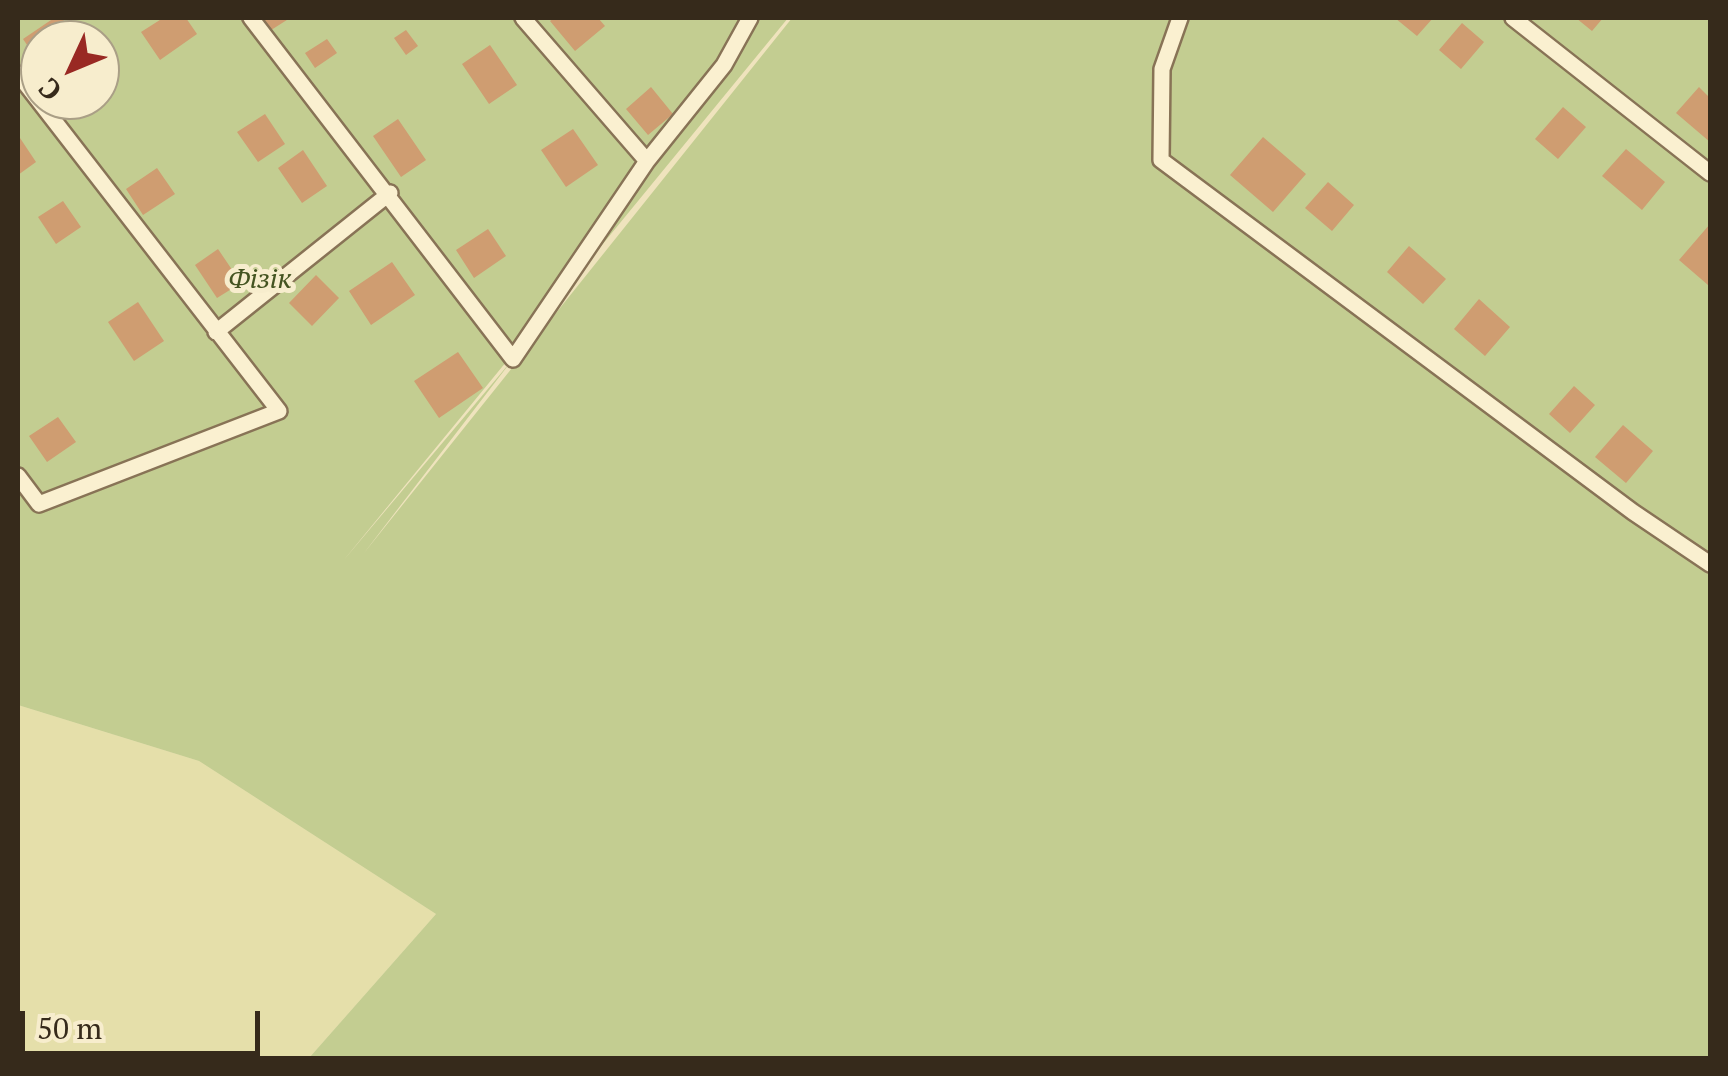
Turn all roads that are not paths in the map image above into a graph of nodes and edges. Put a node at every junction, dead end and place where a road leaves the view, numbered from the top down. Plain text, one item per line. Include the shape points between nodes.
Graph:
1 (251, 18) edge
2 (523, 18) edge
3 (750, 18) edge
4 (1180, 18) edge
5 (1513, 18) edge
6 (18, 74) edge
7 (648, 162) junction
8 (1710, 174) edge
9 (390, 193) junction
10 (216, 332) junction
11 (18, 476) edge
12 (18, 498) edge
13 (39, 504) junction
14 (1710, 564) edge

1 - 9 lane
2 - 7 lane
3 - 7 lane via 724,65
4 - 14 lane via 1162,69 1161,160
5 - 8 lane
6 - 10 lane
7 - 9 lane via 513,359
9 - 10 lane
10 - 13 lane via 279,412
11 - 13 lane
12 - 13 lane

